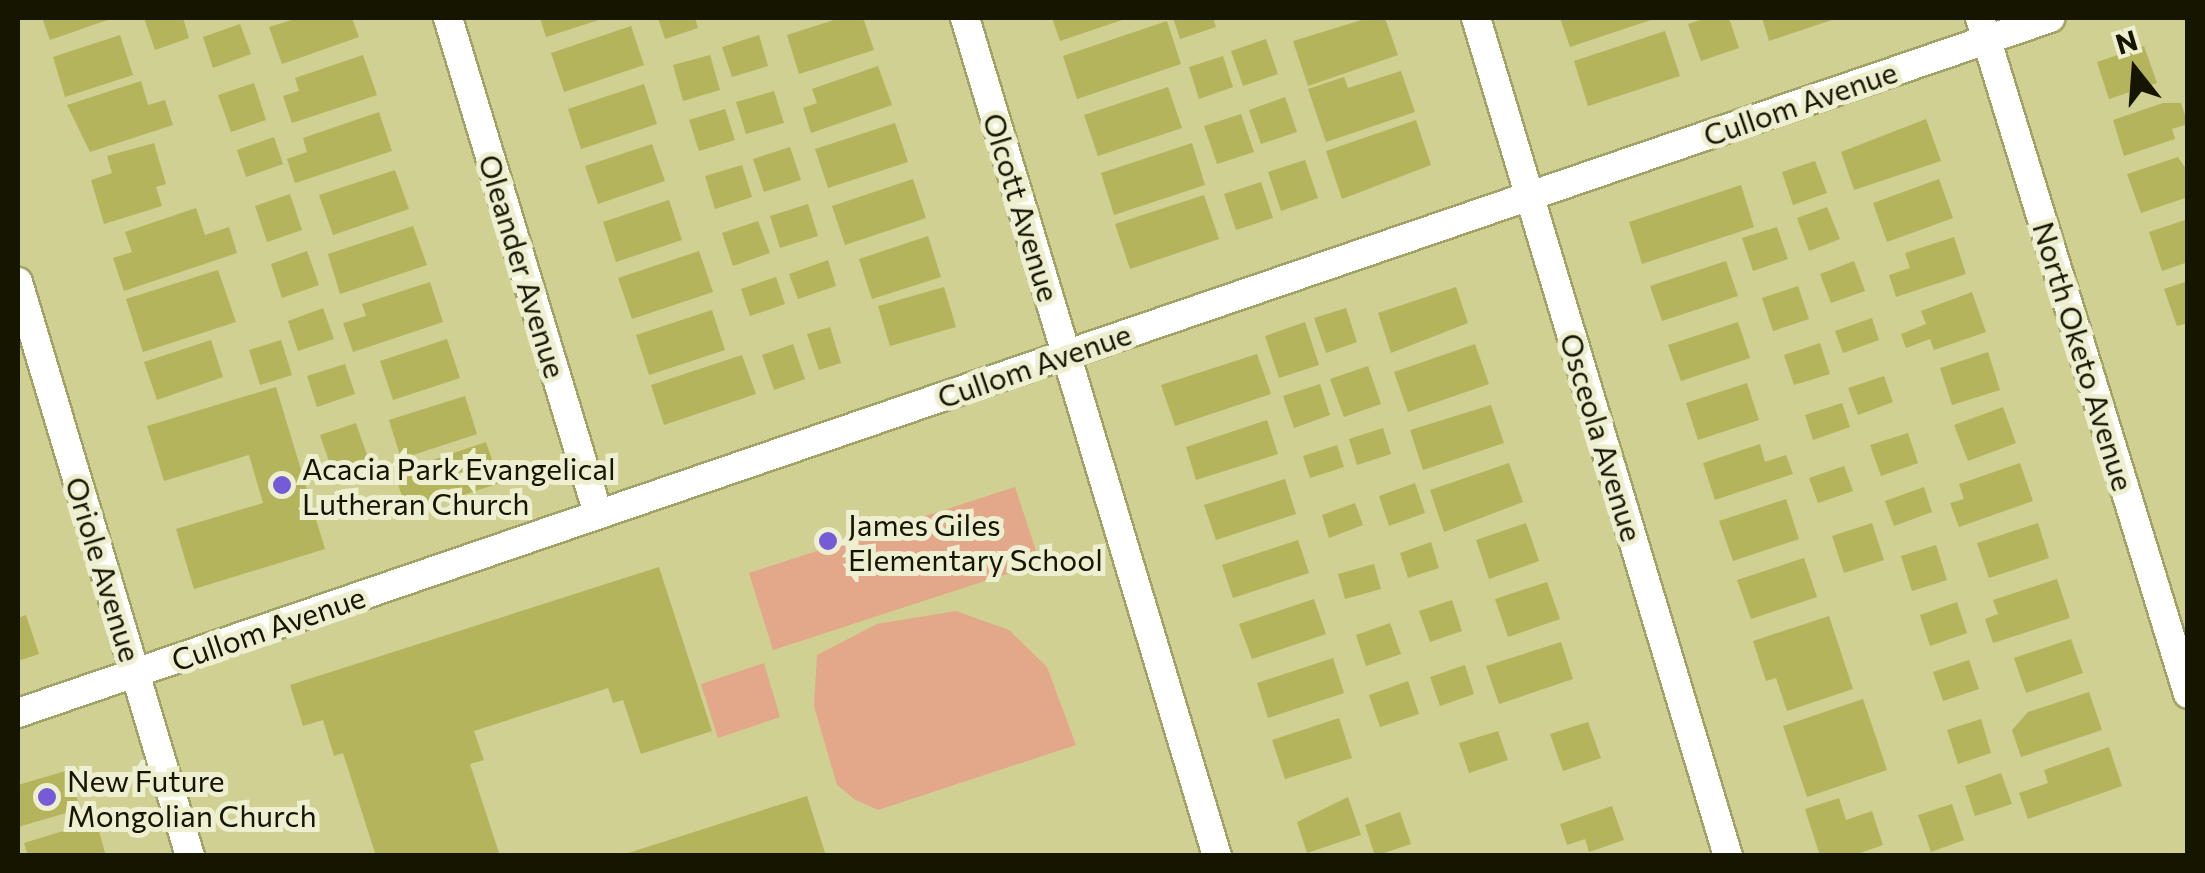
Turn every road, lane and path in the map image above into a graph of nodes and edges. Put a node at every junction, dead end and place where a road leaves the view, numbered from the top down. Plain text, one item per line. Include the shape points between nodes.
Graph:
1 (448, 18) edge
2 (965, 18) edge
3 (1476, 18) edge
4 (2050, 18) edge
5 (1983, 28) edge
6 (1530, 196) junction
7 (18, 282) edge
8 (1066, 354) junction
9 (598, 514) junction
10 (135, 673) junction
11 (2188, 694) edge
12 (18, 713) edge
13 (190, 856) edge
14 (1217, 856) edge
15 (1728, 856) edge

1 - 9 street, Oleander Avenue
2 - 8 street, Olcott Avenue
3 - 6 street, Osceola Avenue
4 - 5 street, Cullom Avenue
5 - 6 street, Cullom Avenue
5 - 11 street, North Oketo Avenue
6 - 8 street, Cullom Avenue
6 - 15 street, Osceola Avenue
7 - 10 street, Oriole Avenue
8 - 9 street, Cullom Avenue
8 - 14 street, Olcott Avenue
9 - 10 street, Cullom Avenue
10 - 12 street, Cullom Avenue
10 - 13 street, Oriole Avenue

